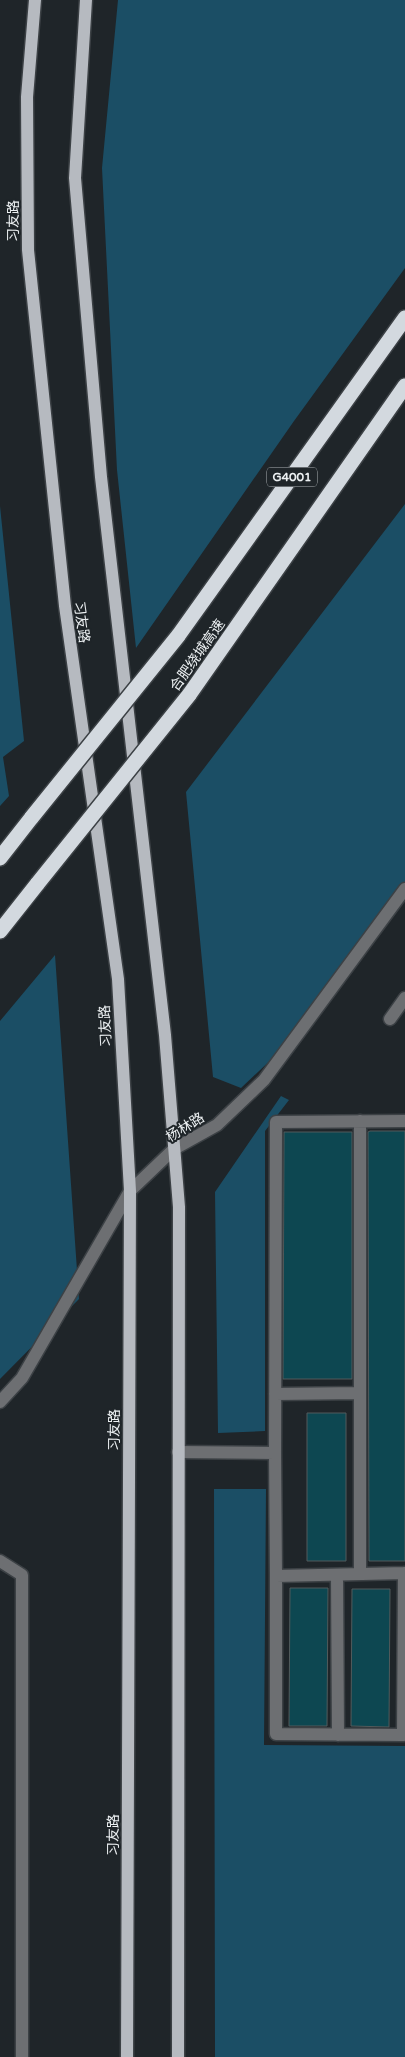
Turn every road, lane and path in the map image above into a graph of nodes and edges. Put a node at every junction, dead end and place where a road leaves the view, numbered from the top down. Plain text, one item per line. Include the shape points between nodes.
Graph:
1 (35, 0) edge
2 (86, 0) edge
3 (405, 318) edge
4 (405, 386) edge
5 (0, 858) edge
6 (405, 890) edge
7 (0, 931) edge
8 (405, 998) edge
9 (390, 1019) dead end
10 (360, 1121) junction
11 (405, 1121) edge
12 (174, 1150) junction
13 (130, 1191) junction
14 (360, 1393) junction
15 (275, 1394) junction
16 (0, 1402) edge
17 (178, 1452) junction
18 (275, 1453) junction
19 (0, 1561) edge
20 (360, 1574) junction
21 (405, 1574) edge
22 (337, 1575) junction
23 (276, 1576) junction
24 (338, 1735) junction
25 (22, 2057) edge
26 (127, 2057) edge
27 (178, 2057) edge

1 - 13 main road, 习友路 via 27,97 28,250 65,606 118,979
2 - 12 main road via 75,178 101,478 165,1035
3 - 5 highway, 合肥绕城高速 / G4001, bridge via 178,636
4 - 7 highway, 合肥绕城高速 / G4001, bridge via 189,694
6 - 12 street, 杨林路 via 264,1080 217,1125
8 - 9 street
10 - 11 street
10 - 14 street
10 - 15 street via 276,1122
12 - 13 street, 杨林路
12 - 17 main road via 179,1207
13 - 16 street, 杨林路 via 22,1378
13 - 26 main road, 习友路
14 - 15 street
14 - 20 street
15 - 18 street
17 - 18 street
17 - 27 main road
18 - 23 street
19 - 25 street via 22,1575
20 - 21 street
20 - 22 street
21 - 24 street via 403,1735
22 - 23 street
22 - 24 street
23 - 24 street via 276,1734

